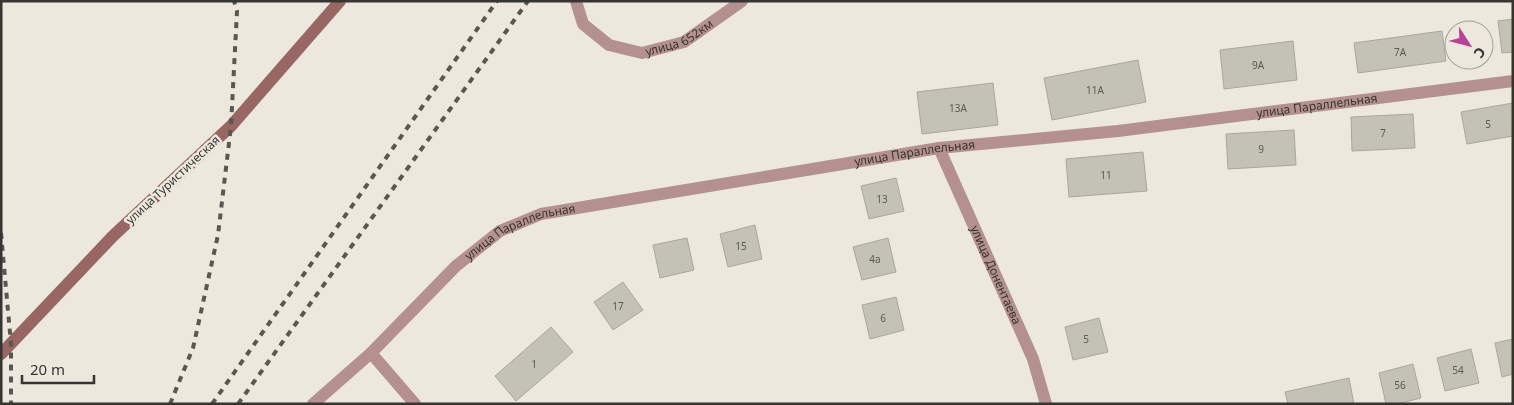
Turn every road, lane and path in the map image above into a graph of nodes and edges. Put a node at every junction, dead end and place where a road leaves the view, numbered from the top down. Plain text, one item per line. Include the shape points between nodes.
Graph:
1 (340, 1) edge
2 (576, 1) edge
3 (742, 1) edge
4 (1513, 81) edge
5 (939, 148) junction
6 (371, 353) junction
7 (1, 354) edge
8 (313, 404) edge
9 (415, 404) edge
10 (1046, 404) edge

1 - 7 street, улица Туристическая via 231,126 113,236
2 - 3 street, улица 652км via 583,24 609,45 642,53 684,42
4 - 5 street, улица Параллельная via 1118,130
5 - 6 street, улица Параллельная via 541,214 500,231 456,266
5 - 10 street, улица Донентаева via 1033,359
6 - 8 street, улица Параллельная
6 - 9 street

